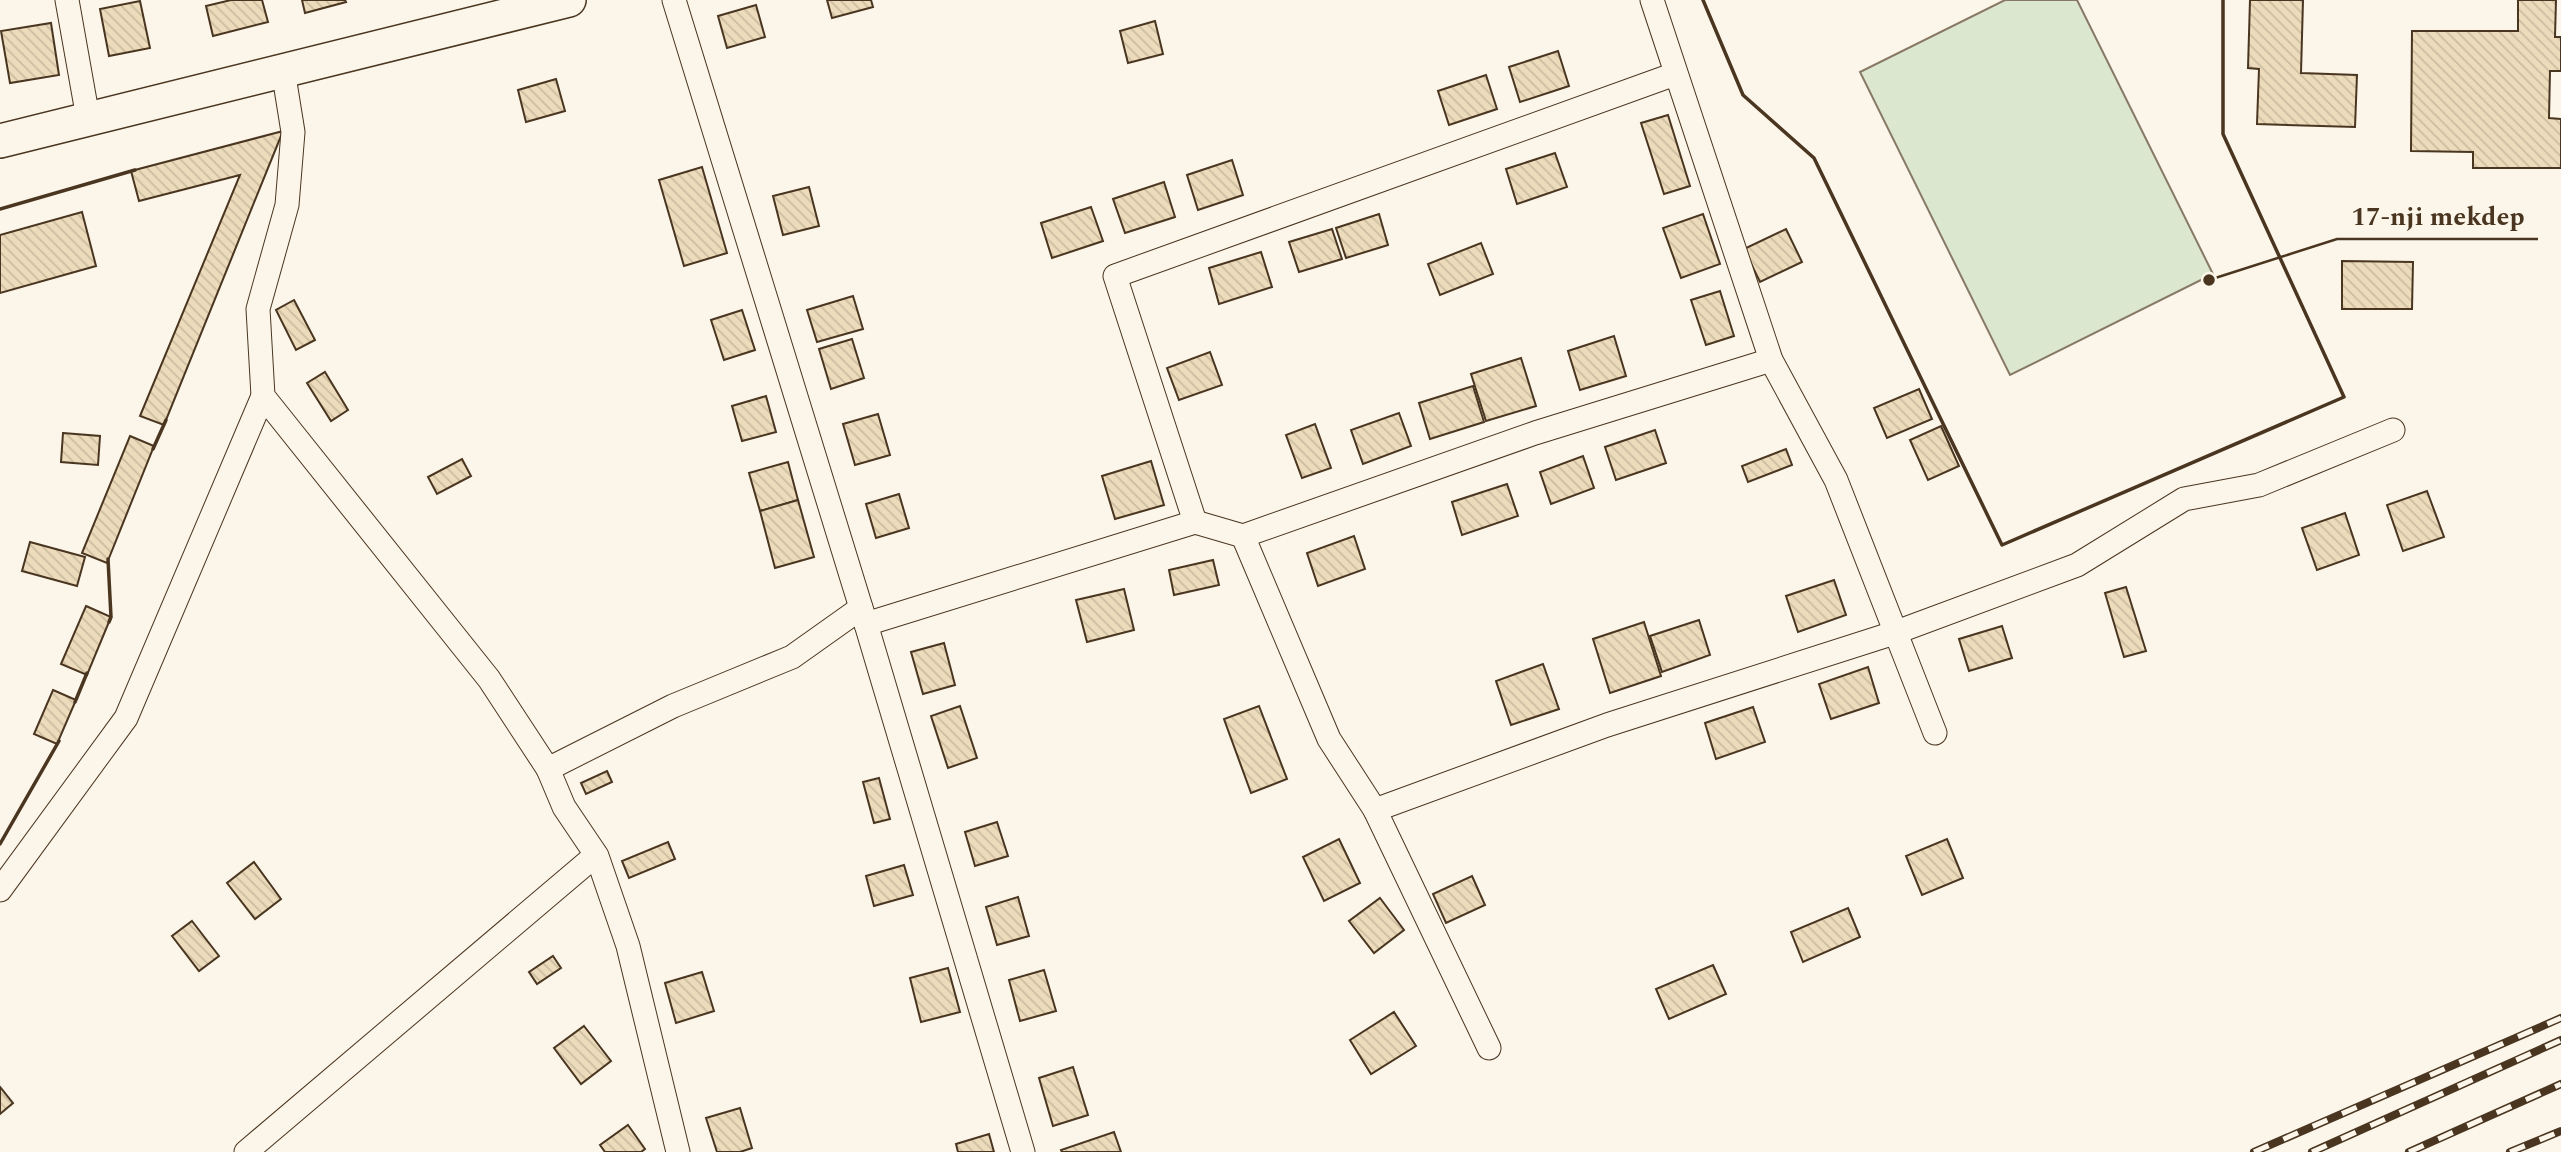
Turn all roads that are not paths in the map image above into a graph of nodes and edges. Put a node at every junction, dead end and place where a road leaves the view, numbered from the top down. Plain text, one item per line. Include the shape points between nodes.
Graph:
1 (67, 0) edge
2 (569, 0) edge
3 (674, 0) edge
4 (1652, 0) edge
5 (283, 70) junction
6 (1675, 74) junction
7 (88, 118) junction
8 (0, 141) edge
9 (1772, 360) junction
10 (263, 396) junction
11 (2393, 430) dead end
12 (1195, 522) junction
13 (1243, 536) junction
14 (863, 616) junction
15 (1894, 633) junction
16 (1936, 733) dead end
17 (548, 769) junction
18 (1375, 810) junction
19 (596, 855) junction
20 (0, 890) edge
21 (1489, 1048) dead end
22 (246, 1152) edge
23 (678, 1152) edge
24 (1023, 1152) edge

1 - 7 street
2 - 5 street
3 - 14 street
4 - 6 street
5 - 7 street
5 - 10 street via 293,132 287,205 258,309
6 - 9 street
6 - 12 street via 1115,276
7 - 8 street
9 - 13 street via 1535,433
9 - 15 street via 1836,480
10 - 17 street via 489,679
10 - 20 street via 127,718
11 - 15 street via 2259,485 2184,499 2077,565
12 - 13 street
12 - 14 street
13 - 18 street via 1329,739
14 - 17 street via 792,657 673,706
14 - 24 street
15 - 16 street
15 - 18 street via 1606,725
17 - 19 street via 564,807
18 - 21 street
19 - 22 street
19 - 23 street via 628,946

